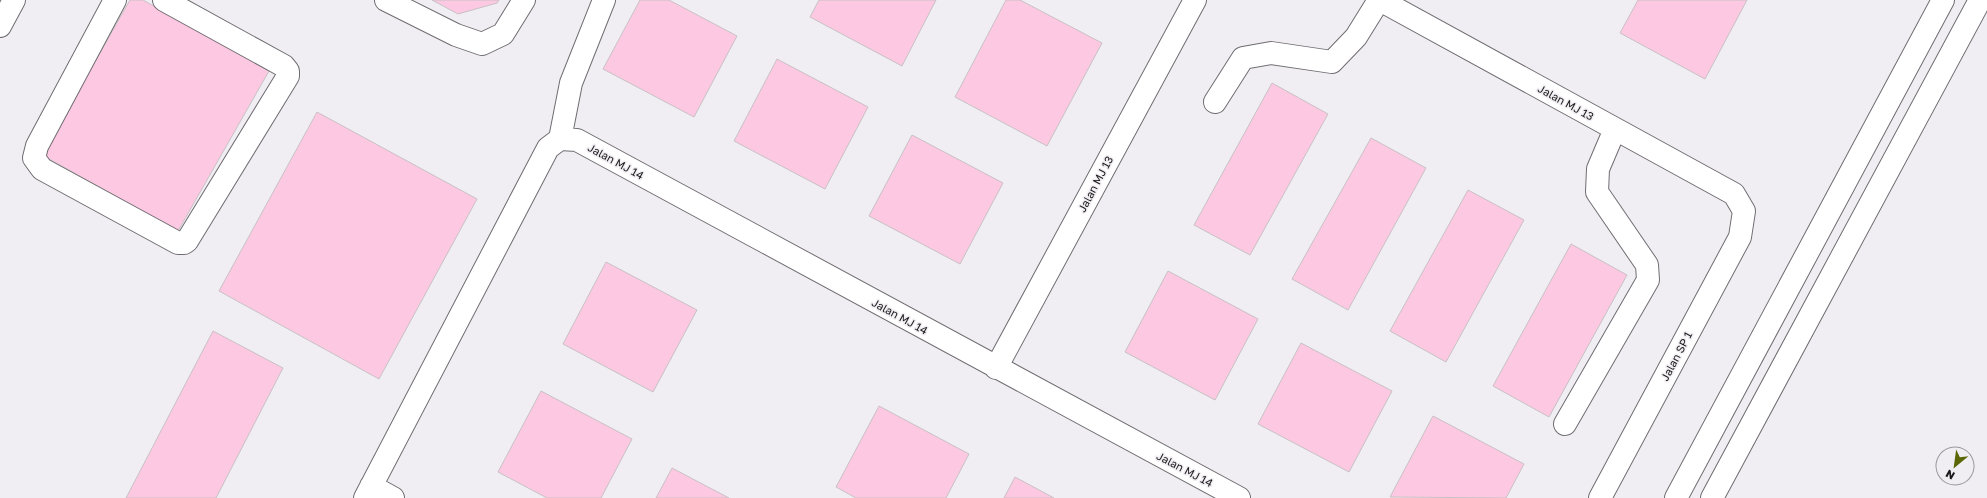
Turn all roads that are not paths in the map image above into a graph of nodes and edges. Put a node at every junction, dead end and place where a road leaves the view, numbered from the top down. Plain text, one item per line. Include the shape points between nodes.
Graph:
1 (12, 0) edge
2 (115, 0) edge
3 (164, 0) edge
4 (386, 0) edge
5 (524, 0) edge
6 (604, 0) edge
7 (1195, 0) edge
8 (1379, 0) edge
9 (1943, 0) edge
10 (1980, 0) edge
11 (0, 26) edge
12 (1215, 102) dead end
13 (1615, 129) junction
14 (560, 139) junction
15 (1744, 211) joint
16 (996, 368) junction
17 (1565, 424) dead end
18 (368, 492) edge
19 (393, 498) edge
20 (1239, 498) edge
21 (1600, 498) edge
22 (1676, 498) edge
23 (1712, 498) edge

1 - 11 street
2 - 3 street via 37,146 34,158 42,169 184,244 284,83 288,71 284,66
4 - 5 street via 456,35 482,44 503,34
6 - 14 street via 571,83
7 - 16 street, Jalan MJ 13
8 - 12 street via 1356,37 1332,62 1271,53 1243,58
8 - 13 street, Jalan MJ 13
9 - 22 street
10 - 23 street
13 - 15 street, Jalan MJ 13 via 1734,194
13 - 17 street via 1598,169 1597,192 1647,265 1648,280
14 - 16 street, Jalan MJ 14 via 577,140
14 - 18 street via 548,148
15 - 21 street, Jalan SP 1 via 1740,236
16 - 20 street, Jalan MJ 14
18 - 19 street

